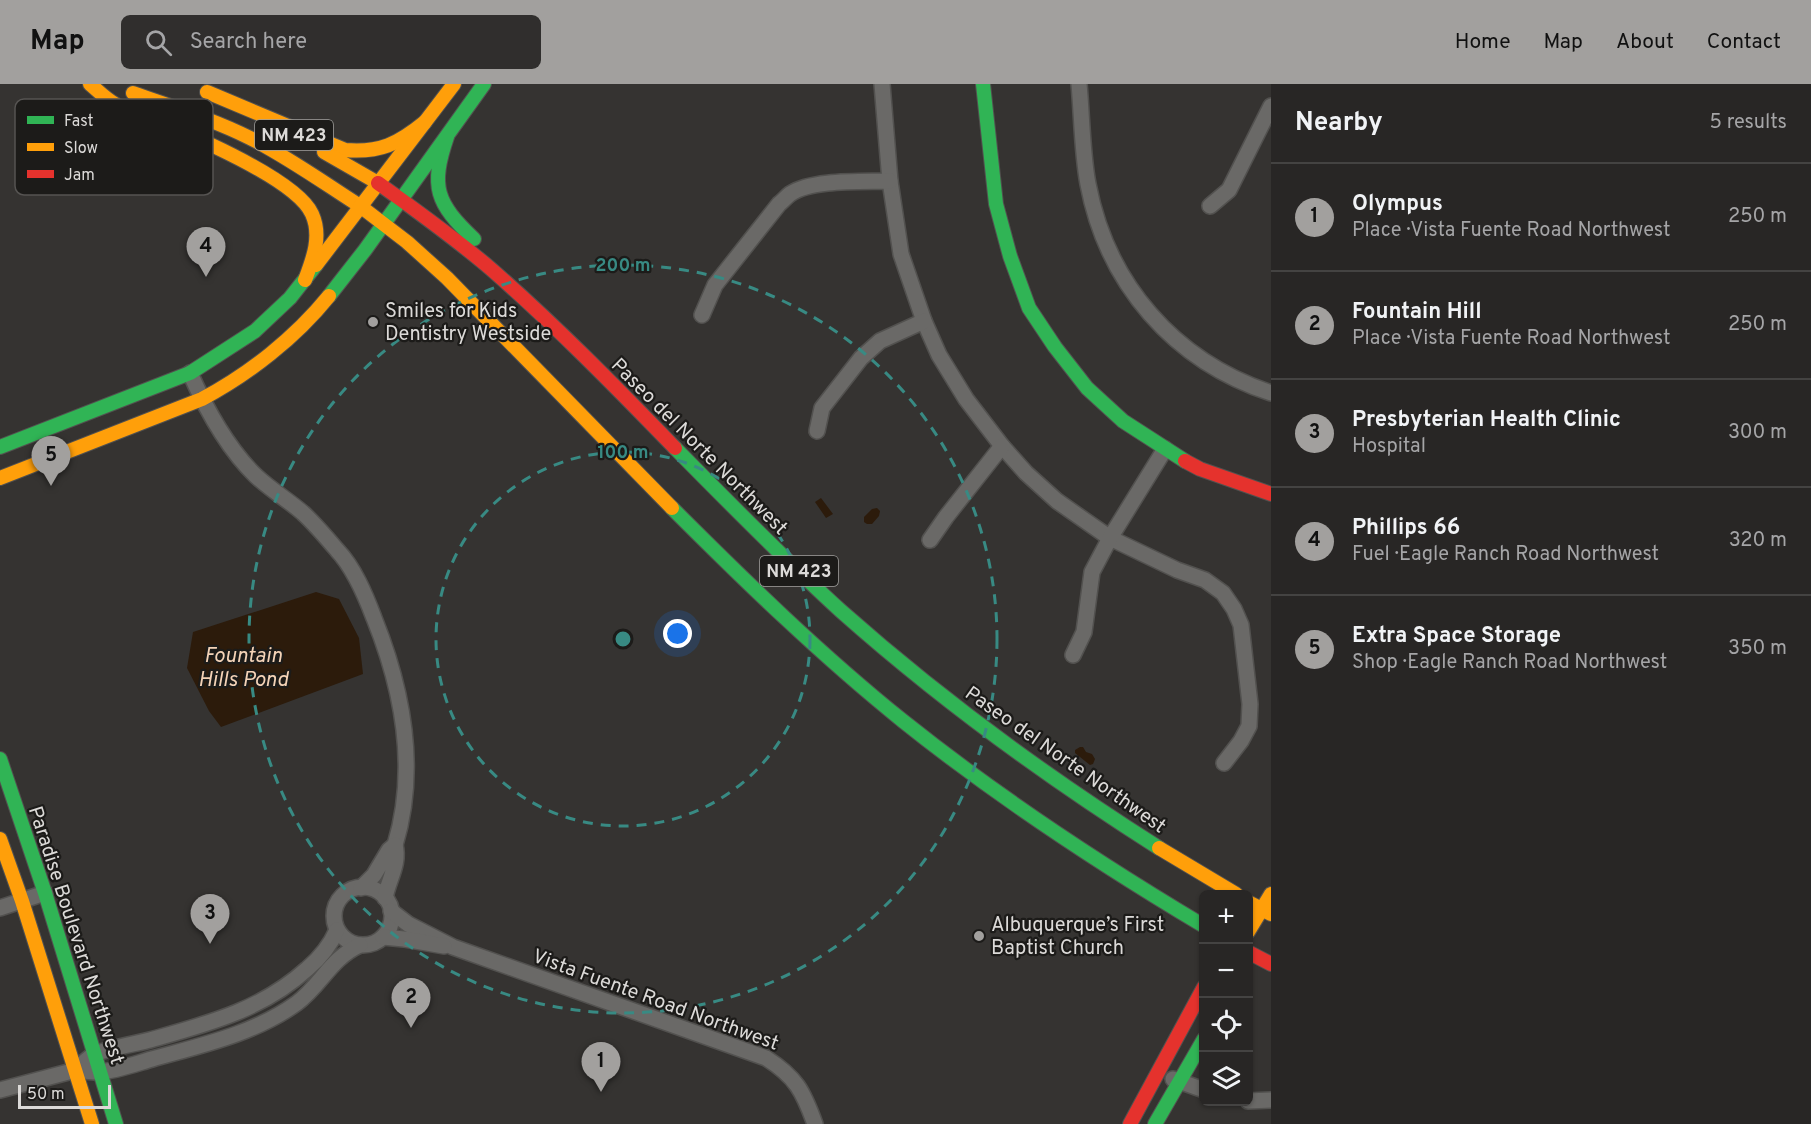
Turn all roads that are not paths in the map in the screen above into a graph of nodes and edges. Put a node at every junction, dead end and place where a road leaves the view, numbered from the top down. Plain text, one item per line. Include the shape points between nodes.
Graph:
1 (90, 84) edge
2 (107, 84) edge
3 (454, 84) edge
4 (484, 84) edge
5 (882, 84) edge
6 (983, 84) edge
7 (1079, 84) edge
8 (109, 99) edge
9 (150, 99) edge
10 (1271, 106) edge
11 (213, 122) edge
12 (425, 122) junction
13 (447, 137) junction
14 (213, 146) edge
15 (890, 181) junction
16 (378, 183) junction
17 (402, 199) junction
18 (360, 206) junction
19 (1210, 206) dead end
20 (384, 224) junction
21 (305, 280) junction
22 (702, 315) dead end
23 (924, 321) junction
24 (554, 326) junction
25 (190, 373) junction
26 (1271, 393) edge
27 (202, 399) junction
28 (817, 431) dead end
29 (1002, 446) junction
30 (0, 447) edge
31 (1165, 449) junction
32 (0, 478) edge
33 (1271, 494) edge
34 (1110, 538) junction
35 (930, 540) dead end
36 (1073, 655) dead end
37 (0, 759) edge
38 (1224, 763) dead end
39 (0, 839) edge
40 (395, 845) junction
41 (362, 888) junction
42 (1229, 890) edge
43 (45, 893) junction
44 (1271, 894) edge
45 (22, 901) junction
46 (388, 905) junction
47 (1253, 905) edge
48 (0, 908) edge
49 (1267, 912) edge
50 (1199, 924) edge
51 (1253, 927) edge
52 (337, 930) junction
53 (383, 937) junction
54 (360, 945) junction
55 (453, 947) junction
56 (1253, 955) edge
57 (1271, 964) edge
58 (1199, 994) edge
59 (1199, 1046) edge
60 (95, 1054) junction
61 (76, 1070) junction
62 (100, 1072) junction
63 (1157, 1073) junction
64 (1180, 1082) junction
65 (1199, 1089) edge
66 (0, 1090) edge
67 (1271, 1100) edge
68 (1253, 1101) edge
69 (92, 1124) edge
70 (116, 1124) edge
71 (815, 1124) edge
72 (1130, 1124) edge
73 (1155, 1124) edge

1 - 8 main road
2 - 9 main road, NM 423
3 - 12 main road
4 - 13 main road
5 - 15 street
6 - 31 main road via 996,204 1029,308 1087,388 1123,421
7 - 26 street via 1088,184 1105,244 1125,282 1155,321 1197,356 1244,384
10 - 19 street via 1228,190
11 - 18 main road, NM 423 via 251,138
12 - 16 main road
12 - 16 main road, NM 423 via 388,147 361,152 345,150 202,90 268,121
13 - 17 main road
13 - 24 main road via 436,173 445,205 459,226 518,279
14 - 21 main road via 272,177 309,206 315,219 317,249
15 - 22 street via 818,184 789,195 715,285
15 - 23 street via 901,254
16 - 17 main road, Paseo del Norte Northwest / NM 423
16 - 18 main road
17 - 20 main road
17 - 24 main road, Paseo del Norte Northwest / NM 423 via 490,267
18 - 20 main road, NM 423
18 - 21 main road
20 - 27 main road via 313,316 262,360
20 - 50 main road, NM 423 via 447,278 749,584 863,688 1043,826
21 - 25 main road via 255,331
23 - 28 street via 880,341 861,358 822,408
23 - 29 street via 939,355
24 - 42 main road, Paseo del Norte Northwest / NM 423 via 792,565 895,657 1051,777
25 - 27 street
25 - 30 main road
27 - 32 main road
27 - 40 street via 254,474 302,512 339,552 371,609 392,668 404,727 406,782
29 - 34 street via 1057,501
29 - 35 street
31 - 33 main road via 1200,469
31 - 34 street
34 - 36 street via 1092,572 1084,632
34 - 38 street via 1205,580 1234,609 1241,625 1250,726
37 - 43 main road, Paradise Boulevard Northwest
39 - 45 main road
40 - 41 street
40 - 46 street via 397,863 389,882
41 - 46 street via 378,892
41 - 52 street via 346,893 336,906
43 - 45 street
43 - 60 main road, Paradise Boulevard Northwest
44 - 49 main road
45 - 48 street
45 - 61 main road
46 - 53 street via 390,925
46 - 55 street, Vista Fuente Road Northwest via 408,924
47 - 49 main road
49 - 51 main road
52 - 54 street via 343,938
52 - 60 street via 331,944 311,965 260,1003 212,1023
53 - 54 street
53 - 55 street, Vista Fuente Road Northwest
54 - 62 street via 335,961 305,996 259,1025 218,1041
55 - 71 street, Vista Fuente Road Northwest via 766,1058 797,1084
56 - 57 main road
58 - 63 main road
59 - 64 main road
60 - 61 street
60 - 62 main road, Paradise Boulevard Northwest
61 - 62 street
61 - 66 street
61 - 69 main road
62 - 70 main road, Paradise Boulevard Northwest
63 - 64 street
63 - 72 main road
64 - 65 street
64 - 73 main road
67 - 68 street

